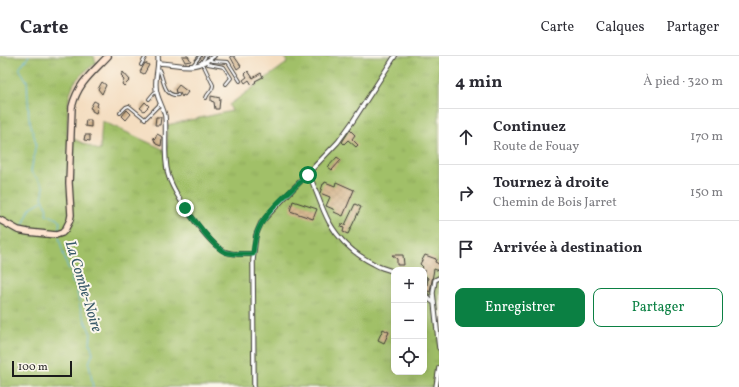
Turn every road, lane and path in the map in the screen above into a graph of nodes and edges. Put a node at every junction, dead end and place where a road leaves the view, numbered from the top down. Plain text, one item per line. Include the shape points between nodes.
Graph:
1 (108, 56) edge
2 (146, 56) edge
3 (158, 56) edge
4 (200, 56) edge
5 (206, 56) edge
6 (214, 56) edge
7 (395, 56) edge
8 (205, 62) junction
9 (141, 65) dead end
10 (158, 65) junction
11 (193, 66) junction
12 (240, 81) dead end
13 (226, 84) dead end
14 (156, 92) junction
15 (178, 95) dead end
16 (206, 98) dead end
17 (149, 99) dead end
18 (161, 103) junction
19 (120, 113) dead end
20 (308, 175) junction
21 (0, 220) edge
22 (253, 254) junction
23 (391, 271) edge
24 (439, 278) edge
25 (427, 296) edge
26 (433, 302) junction
27 (439, 348) edge
28 (439, 368) edge
29 (254, 387) edge
30 (436, 387) edge

1 - 21 main road via 80,87 72,107 69,183 71,215 66,230 56,235 28,232 18,230
2 - 9 lane
3 - 10 street
4 - 11 lane
5 - 8 lane via 201,62
6 - 8 street
7 - 20 street via 338,142
8 - 11 street
8 - 12 lane via 228,62
8 - 13 lane via 224,68 231,78
8 - 16 lane via 213,85
10 - 11 street
10 - 14 street
10 - 15 lane via 166,89 173,95
14 - 17 lane
14 - 18 street
18 - 19 lane via 145,119 129,106
18 - 22 street via 165,116 168,173 185,208 221,249 228,253
20 - 22 street via 261,223
20 - 23 street via 338,236 369,261
22 - 29 street
24 - 26 street via 435,280
25 - 26 street
26 - 27 street
28 - 30 street

